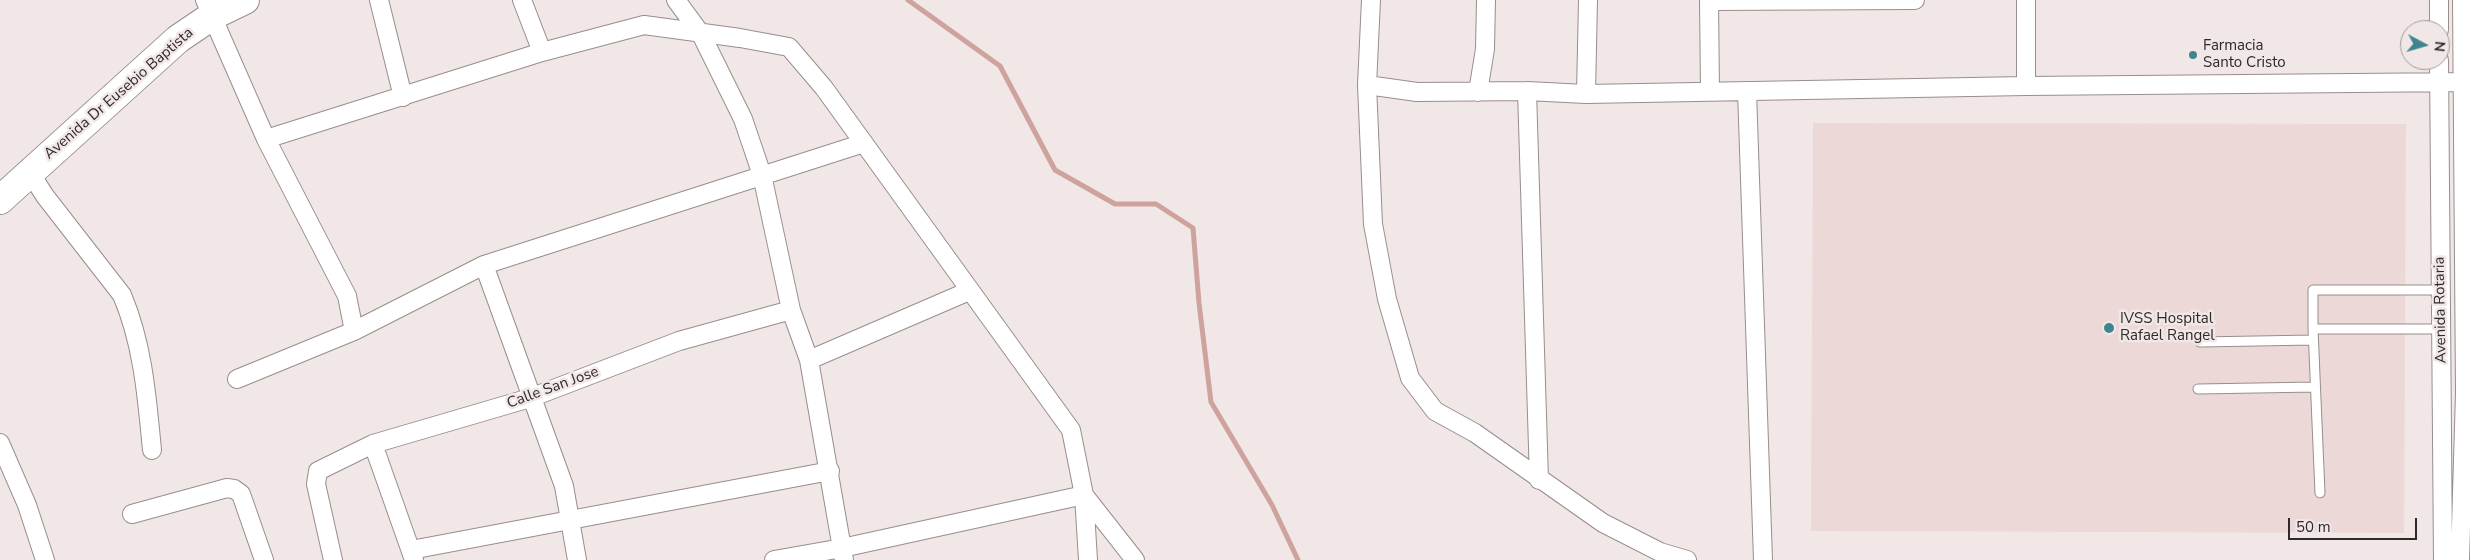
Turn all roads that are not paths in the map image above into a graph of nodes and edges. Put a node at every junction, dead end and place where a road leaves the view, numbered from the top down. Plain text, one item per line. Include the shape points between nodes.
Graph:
1 (245, 0) edge
2 (379, 0) edge
3 (522, 0) edge
4 (676, 0) edge
5 (1371, 0) edge
6 (1486, 0) edge
7 (1588, 0) edge
8 (1822, 0) edge
9 (1915, 0) edge
10 (2026, 0) edge
11 (2439, 0) edge
12 (2462, 0) edge
13 (1709, 1) edge
14 (209, 8) edge
15 (2439, 20) edge
16 (701, 34) junction
17 (542, 52) junction
18 (2439, 70) edge
19 (2439, 82) junction
20 (2462, 82) junction
21 (1367, 85) junction
22 (2026, 86) junction
23 (1527, 91) junction
24 (1710, 91) junction
25 (1478, 92) junction
26 (1747, 92) junction
27 (1586, 94) junction
28 (402, 97) junction
29 (266, 139) junction
30 (864, 143) junction
31 (29, 171) junction
32 (762, 175) junction
33 (0, 200) edge
34 (484, 265) junction
35 (2441, 290) junction
36 (969, 291) junction
37 (791, 310) junction
38 (2313, 329) junction
39 (2442, 329) junction
40 (354, 331) junction
41 (2313, 340) junction
42 (2200, 342) dead end
43 (809, 360) junction
44 (237, 379) dead end
45 (2315, 387) junction
46 (2198, 389) dead end
47 (2467, 393) edge
48 (530, 398) junction
49 (0, 443) edge
50 (373, 444) junction
51 (152, 450) dead end
52 (830, 470) junction
53 (1539, 480) junction
54 (2320, 493) dead end
55 (1084, 495) junction
56 (132, 514) dead end
57 (569, 520) junction
58 (843, 554) edge
59 (413, 555) edge
60 (45, 560) edge
61 (264, 560) edge
62 (333, 560) edge
63 (577, 560) edge
64 (774, 560) edge
65 (1088, 560) edge
66 (1135, 560) edge
67 (1687, 560) edge
68 (1763, 560) edge
69 (2443, 560) edge
70 (2460, 560) edge

1 - 14 main road, Avenida Dr Eusebio Baptista
2 - 28 street
3 - 17 street
4 - 16 street
5 - 21 street
6 - 25 street via 1485,49
7 - 27 street
8 - 9 street
8 - 13 street
10 - 22 street
11 - 15 street
12 - 20 street, Avenida Rotaria
13 - 24 street
14 - 29 street
14 - 31 main road, Avenida Dr Eusebio Baptista
16 - 17 street via 644,25
16 - 30 street via 788,47 812,72
16 - 32 street via 742,119
17 - 28 street
18 - 19 street, Avenida Rotaria
19 - 20 street
19 - 22 street
19 - 35 street, Avenida Rotaria
20 - 47 street, Avenida Rotaria
21 - 25 street via 1417,92
21 - 53 street via 1373,224 1387,300 1410,378 1435,411 1475,433
22 - 26 street
23 - 25 street
23 - 27 street
23 - 53 street
24 - 26 street
24 - 27 street
26 - 68 street
28 - 29 street
29 - 40 street via 347,296
30 - 32 street
30 - 36 street
31 - 33 main road, Avenida Dr Eusebio Baptista
31 - 51 street via 122,295 146,381
32 - 34 street
32 - 37 street
34 - 40 street
34 - 48 street
35 - 38 lane via 2313,290
35 - 39 street, Avenida Rotaria
36 - 43 street
36 - 55 street via 1071,430
37 - 43 street
37 - 48 street, Calle San Jose via 679,341
38 - 39 lane
38 - 41 lane
39 - 69 street, Avenida Rotaria
40 - 44 street
41 - 42 lane
41 - 45 lane
43 - 52 street
45 - 46 lane
45 - 54 lane
47 - 70 street, Avenida Rotaria
48 - 50 street, Calle San Jose
48 - 57 street via 564,486
49 - 60 street via 27,505
50 - 59 street
50 - 62 street, Calle San Jose via 318,471 316,484
52 - 57 street
52 - 58 street
53 - 67 street via 1603,524 1660,552
55 - 58 street
55 - 65 street
55 - 66 street
56 - 61 street via 227,488 234,489 241,494
57 - 59 street
57 - 63 street
58 - 64 street

